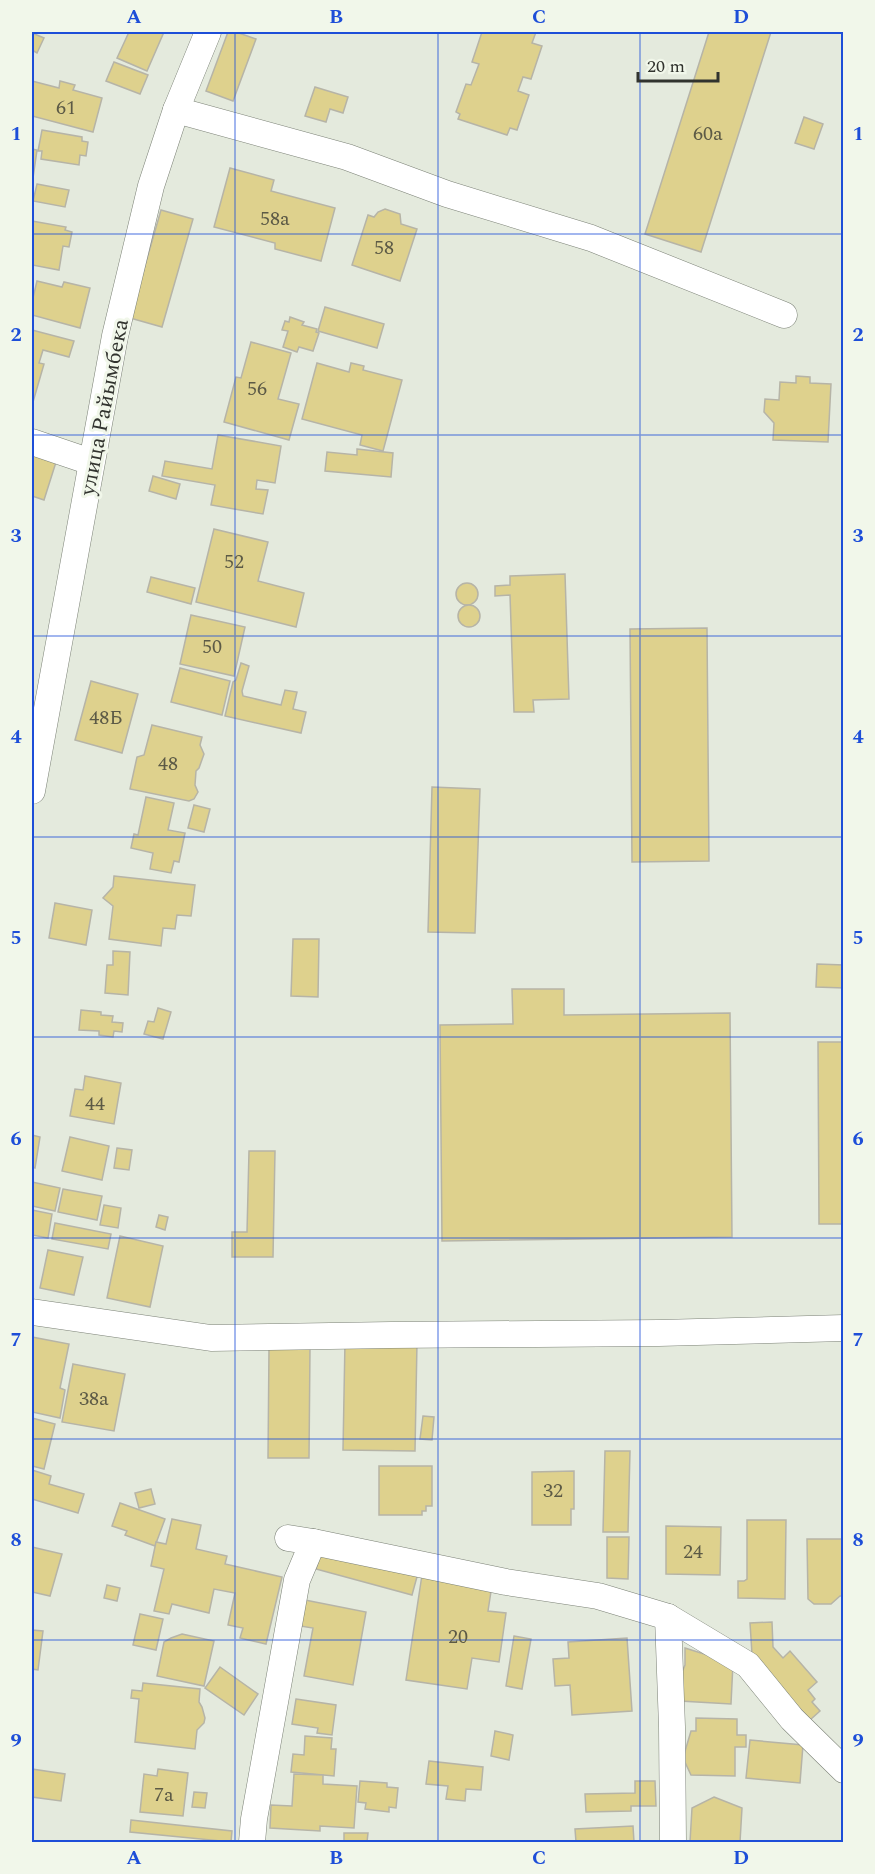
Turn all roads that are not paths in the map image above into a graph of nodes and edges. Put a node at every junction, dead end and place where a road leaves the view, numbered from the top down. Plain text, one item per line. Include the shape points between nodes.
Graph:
1 (208, 32) edge
2 (176, 110) junction
3 (784, 315) dead end
4 (32, 442) edge
5 (91, 462) junction
6 (32, 791) edge
7 (32, 1312) edge
8 (843, 1328) edge
9 (288, 1538) dead end
10 (313, 1542) junction
11 (668, 1617) junction
12 (843, 1770) edge
13 (252, 1842) edge
14 (674, 1842) edge

1 - 2 street, улица Райымбека
2 - 3 street via 347,157 456,197 591,238
2 - 5 street, улица Райымбека via 151,186 115,336
4 - 5 street
5 - 6 street, улица Райымбека
7 - 8 street via 211,1338
9 - 10 street
10 - 11 street via 506,1582 598,1596
10 - 13 street via 297,1580
11 - 12 street via 748,1665 792,1719
11 - 14 street

